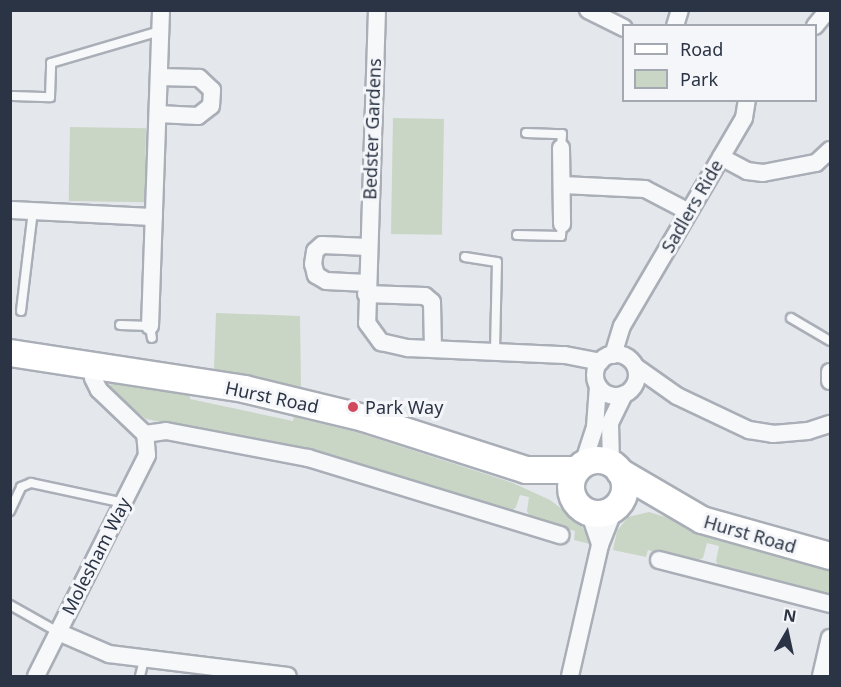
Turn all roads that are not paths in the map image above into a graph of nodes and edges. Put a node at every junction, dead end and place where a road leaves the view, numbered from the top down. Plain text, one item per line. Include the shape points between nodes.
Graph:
1 (161, 10) edge
2 (377, 10) edge
3 (588, 10) edge
4 (828, 10) edge
5 (817, 24) edge
6 (622, 27) edge
7 (161, 31) junction
8 (159, 76) junction
9 (13, 96) dead end
10 (745, 102) edge
11 (158, 114) junction
12 (526, 133) dead end
13 (561, 148) joint
14 (831, 150) edge
15 (721, 157) junction
16 (563, 185) junction
17 (10, 210) edge
18 (33, 211) junction
19 (687, 211) junction
20 (154, 217) junction
21 (562, 224) joint
22 (517, 236) dead end
23 (368, 247) junction
24 (465, 257) dead end
25 (366, 289) junction
26 (21, 311) dead end
27 (791, 318) dead end
28 (120, 325) dead end
29 (151, 332) joint
30 (831, 341) edge
31 (433, 349) junction
32 (495, 352) junction
33 (10, 353) edge
34 (565, 356) junction
35 (619, 360) junction
36 (94, 366) junction
37 (831, 372) edge
38 (831, 381) edge
39 (597, 382) junction
40 (627, 392) junction
41 (677, 396) junction
42 (831, 424) edge
43 (145, 434) junction
44 (580, 467) junction
45 (616, 468) junction
46 (526, 470) junction
47 (124, 503) junction
48 (618, 505) junction
49 (672, 506) junction
50 (584, 510) junction
51 (10, 511) edge
52 (560, 535) dead end
53 (600, 545) junction
54 (831, 556) edge
55 (659, 560) dead end
56 (10, 604) edge
57 (831, 604) edge
58 (58, 632) junction
59 (831, 638) edge
60 (144, 660) junction
61 (36, 676) edge
62 (140, 676) edge
63 (288, 676) edge
64 (570, 676) edge
65 (821, 676) edge

1 - 7 street
2 - 23 street, Bedster Gardens
3 - 6 street
4 - 5 street
7 - 8 street
7 - 9 lane via 51,63 50,97
8 - 11 street
8 - 11 street via 199,78 212,90 211,106 198,116
10 - 15 street, Sadlers Ride via 744,118
11 - 20 street
12 - 13 lane via 562,134
13 - 16 street
14 - 15 street via 816,164 763,173 747,171
15 - 19 street, Sadlers Ride
16 - 19 street via 645,189
16 - 21 street
17 - 18 street
18 - 20 street
18 - 26 lane
19 - 35 street, Sadlers Ride via 633,312
20 - 29 street
21 - 22 lane via 561,236
23 - 25 street, Bedster Gardens
23 - 25 street via 322,245 315,251 313,264 316,275 326,281
24 - 32 lane via 497,262
25 - 31 street, Bedster Gardens via 367,324 381,342
25 - 31 street via 425,296 432,302
27 - 30 lane
28 - 29 lane
31 - 32 street, Bedster Gardens
32 - 34 street, Bedster Gardens
33 - 36 main road, Hurst Road
34 - 35 street, Bedster Gardens
34 - 39 street
35 - 39 street
35 - 40 street via 636,380
35 - 41 street
36 - 43 street via 93,378 99,390
36 - 46 main road, Hurst Road via 244,389 325,408
37 - 38 street
39 - 40 street via 613,396
39 - 44 street via 595,427
40 - 41 street
40 - 45 street via 610,423
41 - 42 street via 749,430 765,433 808,431
43 - 47 street, Molesham Way via 147,455
43 - 52 street via 166,431 308,458
44 - 45 main road via 597,460
44 - 46 main road, Hurst Road
44 - 50 main road via 571,490
45 - 48 main road via 625,488
45 - 49 main road, Hurst Road
46 - 50 main road, Hurst Road
47 - 51 lane via 31,483 21,487
47 - 58 street, Molesham Way
48 - 49 main road, Hurst Road
48 - 50 main road via 603,513
48 - 53 street
49 - 54 main road, Hurst Road via 702,520
50 - 53 street
53 - 64 street
55 - 57 street
56 - 58 lane
58 - 60 street via 109,654
58 - 61 street, Molesham Way
59 - 65 street
60 - 62 lane
60 - 63 street

